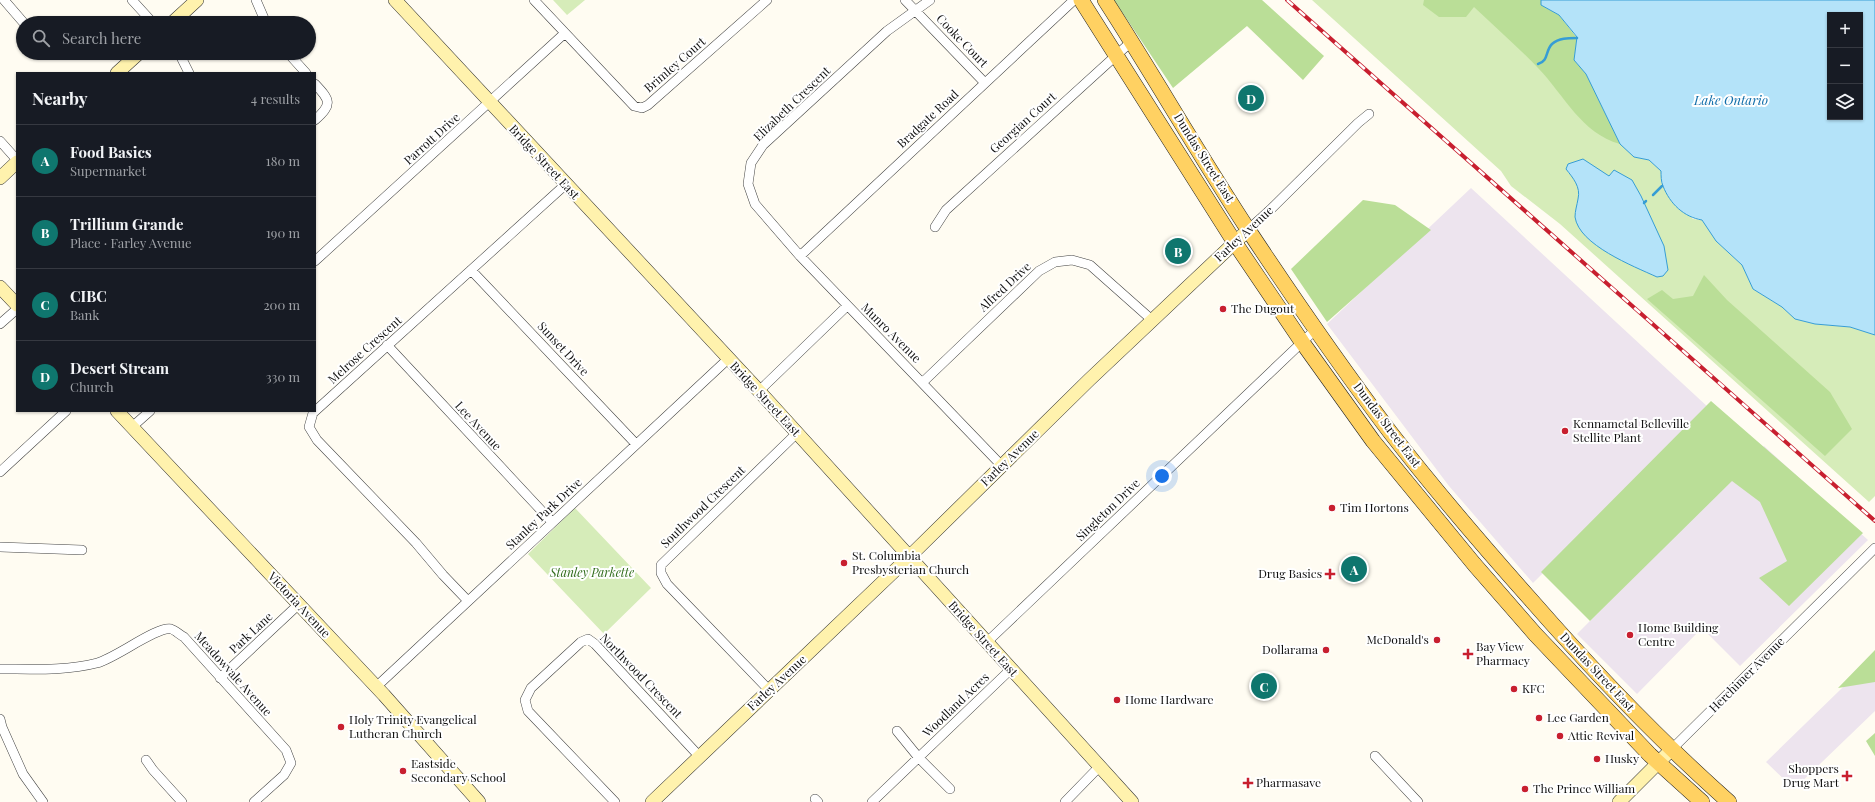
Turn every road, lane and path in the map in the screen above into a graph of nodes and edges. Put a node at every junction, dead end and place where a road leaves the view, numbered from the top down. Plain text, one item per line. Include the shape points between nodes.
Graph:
1 (4, 0) edge
2 (132, 0) edge
3 (197, 0) edge
4 (256, 0) edge
5 (395, 0) edge
6 (534, 0) edge
7 (767, 0) edge
8 (905, 0) edge
9 (930, 0) edge
10 (1074, 0) edge
11 (1082, 0) edge
12 (1105, 0) edge
13 (916, 11) junction
14 (18, 16) edge
15 (147, 16) edge
16 (180, 16) edge
17 (263, 16) edge
18 (565, 33) junction
19 (1132, 41) junction
20 (1115, 55) junction
21 (131, 60) edge
22 (182, 60) edge
23 (294, 60) edge
24 (118, 72) edge
25 (188, 72) edge
26 (305, 72) edge
27 (984, 82) junction
28 (316, 85) edge
29 (489, 103) junction
30 (1369, 114) dead end
31 (316, 119) edge
32 (0, 141) edge
33 (16, 160) edge
34 (16, 162) edge
35 (0, 178) edge
36 (565, 185) junction
37 (1220, 185) junction
38 (1204, 196) junction
39 (935, 227) dead end
40 (1248, 230) junction
41 (1235, 242) junction
42 (800, 256) junction
43 (316, 260) edge
44 (471, 270) junction
45 (0, 287) edge
46 (16, 305) edge
47 (847, 306) junction
48 (16, 310) edge
49 (1152, 320) junction
50 (0, 324) edge
51 (1316, 329) junction
52 (1302, 342) junction
53 (387, 345) junction
54 (728, 359) junction
55 (922, 382) junction
56 (758, 391) junction
57 (316, 410) edge
58 (65, 412) edge
59 (118, 412) edge
60 (149, 412) edge
61 (314, 412) edge
62 (132, 427) junction
63 (797, 433) junction
64 (636, 444) junction
65 (1002, 466) junction
66 (0, 472) edge
67 (552, 522) junction
68 (0, 547) edge
69 (1875, 548) edge
70 (82, 550) dead end
71 (909, 557) junction
72 (468, 601) junction
73 (298, 605) junction
74 (986, 642) junction
75 (0, 670) edge
76 (1010, 670) junction
77 (220, 678) junction
78 (376, 687) junction
79 (769, 690) junction
80 (1594, 698) junction
81 (0, 719) edge
82 (897, 731) dead end
83 (1672, 749) junction
84 (699, 756) junction
85 (1375, 756) dead end
86 (919, 758) junction
87 (146, 760) dead end
88 (1658, 763) junction
89 (1099, 767) junction
90 (950, 789) dead end
91 (43, 802) edge
92 (182, 802) edge
93 (254, 802) edge
94 (479, 802) edge
95 (615, 802) edge
96 (652, 802) edge
97 (872, 802) edge
98 (1065, 802) edge
99 (1132, 802) edge
100 (1418, 802) edge
101 (1619, 802) edge
102 (1702, 802) edge
103 (1728, 802) edge

1 - 14 street
2 - 15 street
3 - 16 street
4 - 17 street
5 - 29 street, Bridge Street East
6 - 18 street, Brimley Court
7 - 18 street, Brimley Court via 642,108 634,106
8 - 13 street, Cooke Court
9 - 13 street, Elizabeth Crescent
10 - 27 street, Bradgate Road
11 - 20 main road, Dundas Street East
12 - 19 main road, Dundas Street East
13 - 27 street, Cooke Court
13 - 42 street, Elizabeth Crescent via 888,32 781,128 751,163 748,184 755,204
18 - 29 street, Parrott Drive
19 - 20 street, Georgian Court
19 - 37 main road, Dundas Street East
20 - 38 main road, Dundas Street East
20 - 39 street, Georgian Court via 946,210
21 - 24 street
22 - 25 street
23 - 26 street
27 - 42 street, Bradgate Road
28 - 31 street via 328,102 328,108
29 - 36 street, Bridge Street East
29 - 43 street, Parrott Drive
30 - 40 street, Farley Avenue
32 - 33 street
34 - 35 street
36 - 44 street, Melrose Crescent
36 - 54 street, Bridge Street East
37 - 38 main road
37 - 40 main road, Dundas Street East
38 - 41 main road, Dundas Street East
40 - 41 street, Farley Avenue
40 - 51 main road, Dundas Street East
41 - 49 street, Farley Avenue
41 - 52 main road, Dundas Street East
42 - 47 street, Elizabeth Crescent
44 - 53 street, Melrose Crescent
44 - 64 street, Sunset Drive
45 - 46 street
47 - 55 street, Munro Avenue
47 - 56 street, Munro Avenue
48 - 50 street
49 - 55 street, Alfred Drive via 1090,265 1072,260 1055,262 1039,271
49 - 65 street, Farley Avenue
51 - 52 street, Singleton Drive
51 - 83 main road, Dundas Street East via 1393,436 1487,550 1575,650
52 - 74 street, Singleton Drive
52 - 80 main road, Dundas Street East via 1402,478 1534,634
53 - 57 street, Melrose Crescent
53 - 67 street, Lee Avenue
54 - 56 street, Bridge Street East
54 - 64 street, Stanley Park Drive
55 - 65 street, Munro Avenue
56 - 63 street, Bridge Street East
58 - 66 street
59 - 62 street, Victoria Avenue
60 - 62 street
61 - 72 street, Melrose Crescent via 309,426 317,440
62 - 73 street, Victoria Avenue
63 - 71 street, Bridge Street East
63 - 79 street, Southwood Crescent via 661,565 661,573 667,584
64 - 67 street, Stanley Park Drive
65 - 71 street, Farley Avenue
67 - 72 street, Stanley Park Drive
68 - 70 street
69 - 83 street, Herchimer Avenue
71 - 74 street, Bridge Street East
71 - 79 street, Farley Avenue
72 - 78 street, Stanley Park Drive
73 - 77 street, Park Lane
73 - 78 street, Victoria Avenue
74 - 76 street, Bridge Street East
75 - 77 street, Meadowvale Avenue via 72,667 98,663 156,631 171,629 184,637
76 - 86 street, Woodland Acres
76 - 89 street, Bridge Street East
77 - 93 street, Meadowvale Avenue via 286,750 291,763 284,775
78 - 94 street, Victoria Avenue
79 - 84 street, Farley Avenue
80 - 83 main road via 1614,708 1658,747
80 - 88 main road, Dundas Street East
81 - 91 street via 23,774
82 - 86 street
83 - 88 street, Herchimer Avenue
83 - 103 main road, Dundas Street East
84 - 95 street, Northwood Crescent via 595,644 588,639 581,642 531,688 525,700 528,711
84 - 96 street, Farley Avenue
85 - 100 street
86 - 90 street
86 - 97 street, Woodland Acres
87 - 92 street
88 - 101 street, Herchimer Avenue
88 - 102 main road, Dundas Street East
88 - 103 main road via 1676,767 1713,797
89 - 98 street
89 - 99 street, Bridge Street East

